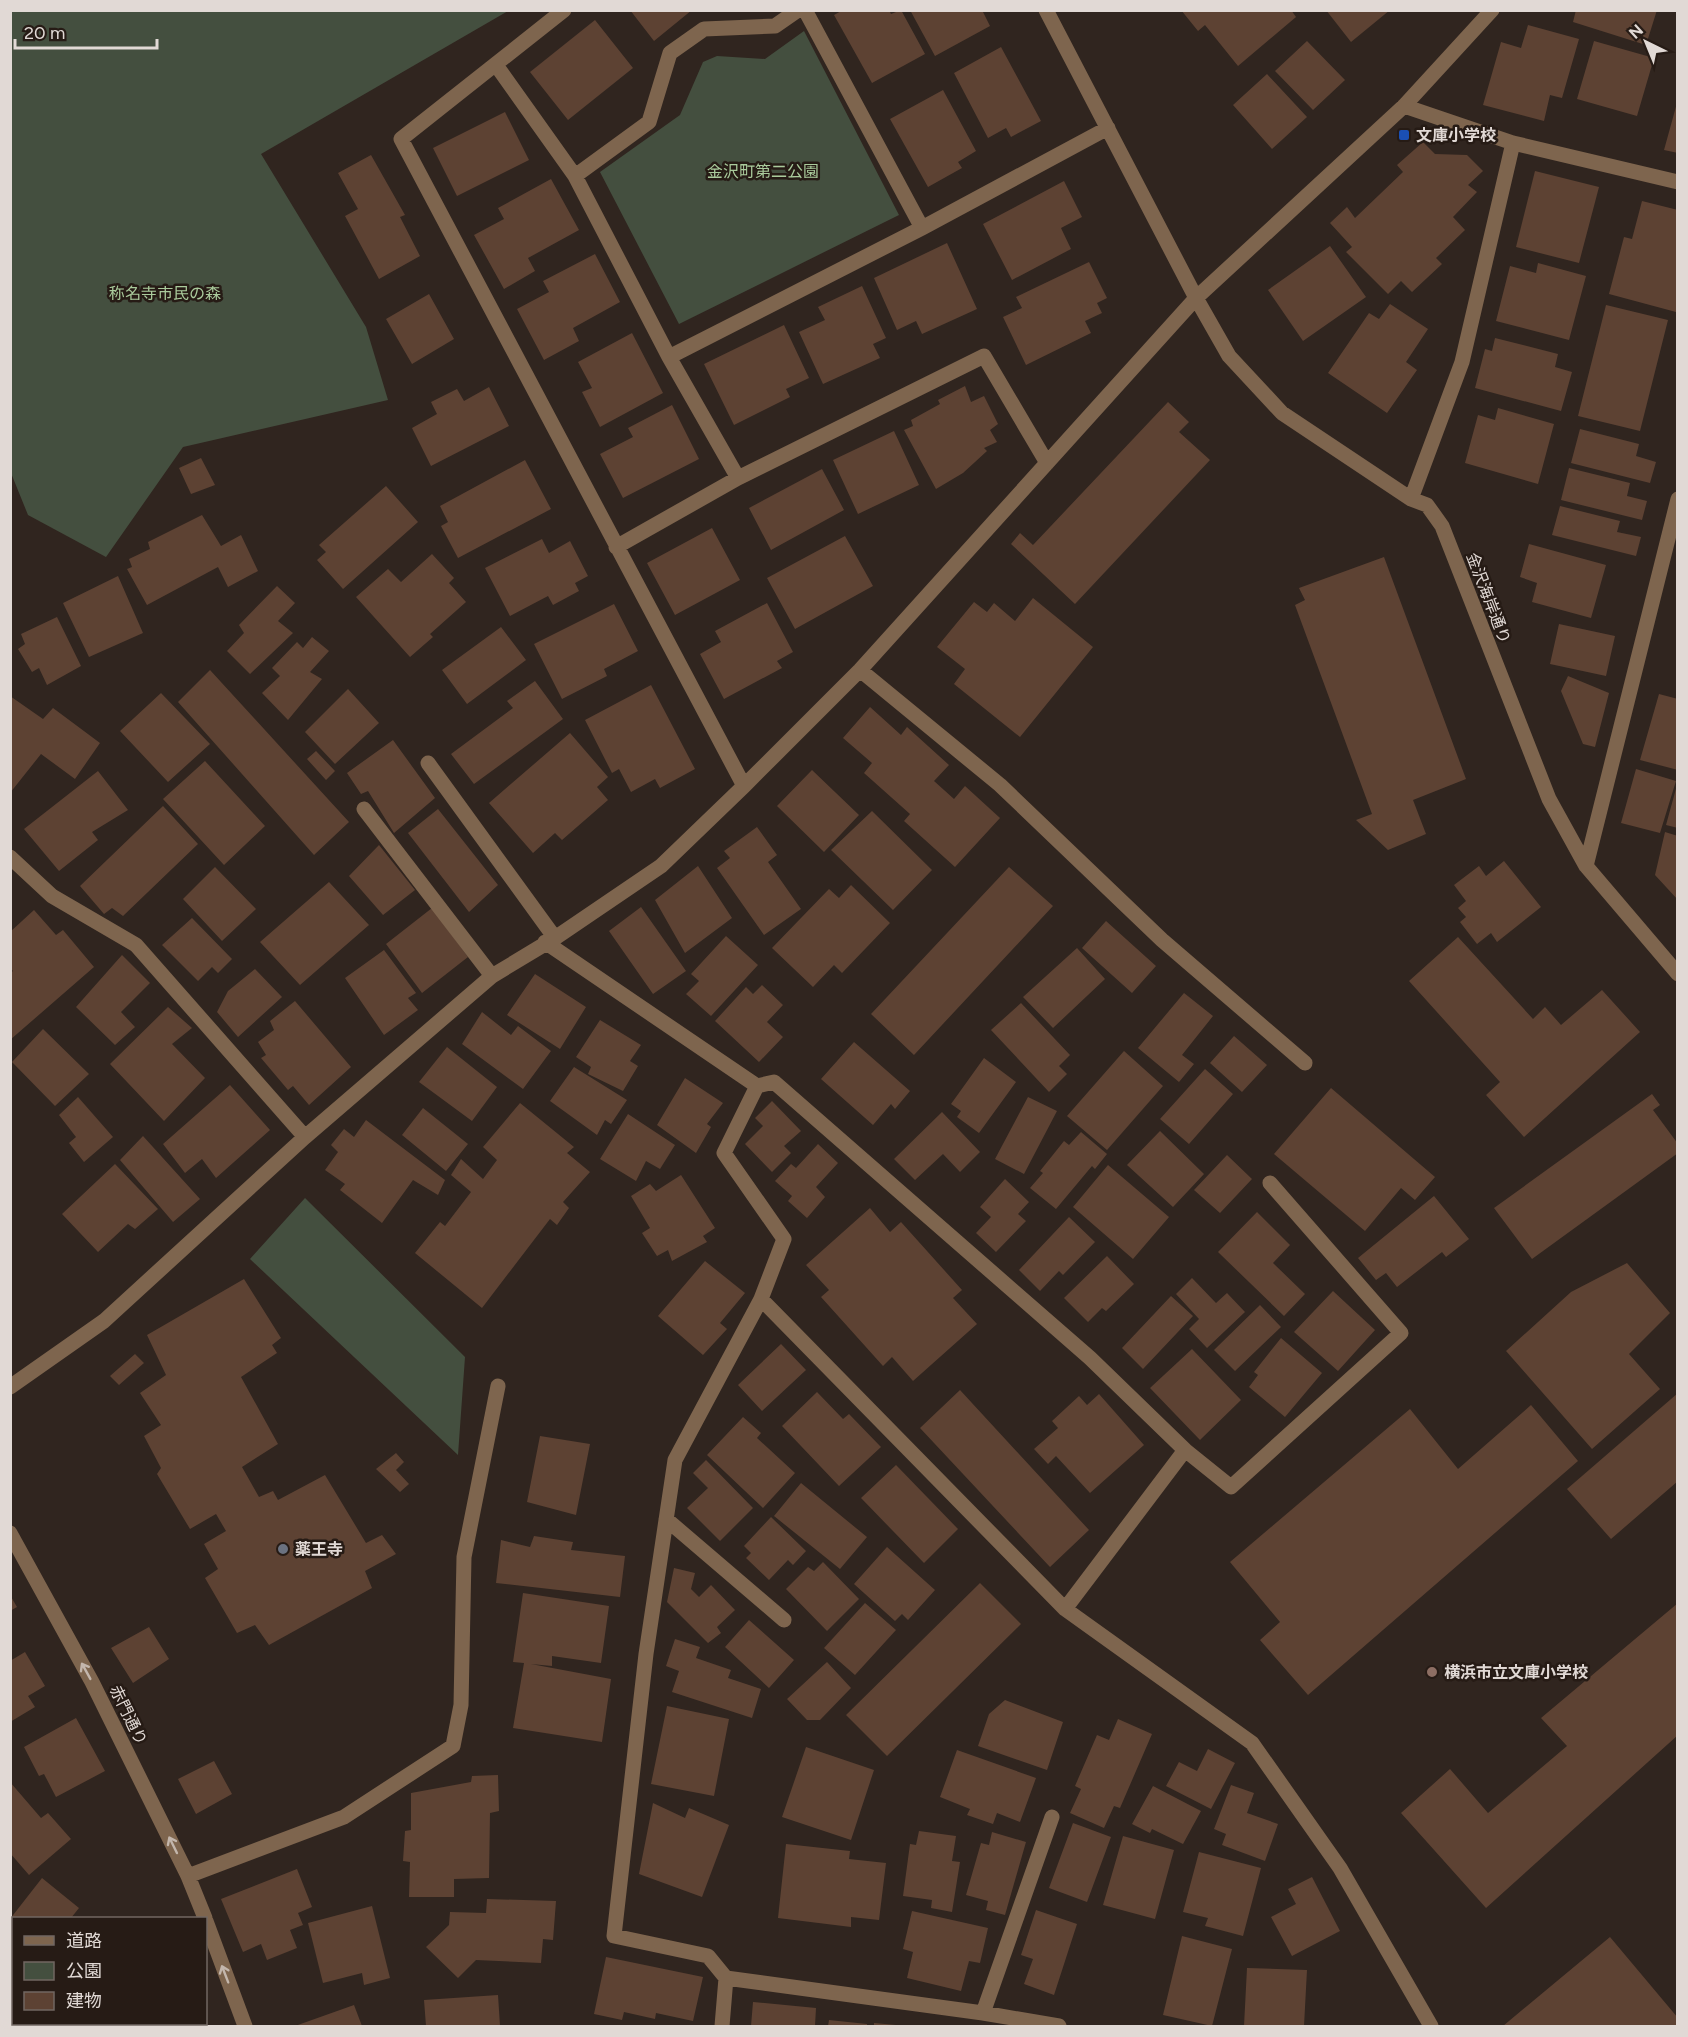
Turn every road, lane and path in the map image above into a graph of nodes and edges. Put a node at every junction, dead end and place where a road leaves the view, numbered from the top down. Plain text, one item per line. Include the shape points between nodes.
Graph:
1 (564, 10) edge
2 (798, 10) edge
3 (805, 10) edge
4 (1046, 10) edge
5 (1492, 10) edge
6 (496, 65) junction
7 (1404, 106) junction
8 (1108, 128) junction
9 (1513, 143) junction
10 (575, 176) junction
11 (1677, 182) edge
12 (922, 228) junction
13 (1196, 298) junction
14 (669, 357) junction
15 (1047, 463) junction
16 (738, 478) junction
17 (1412, 499) junction
18 (1677, 499) edge
19 (616, 547) junction
20 (860, 670) junction
21 (428, 763) dead end
22 (744, 786) junction
23 (364, 809) dead end
24 (10, 857) edge
25 (1586, 866) junction
26 (550, 940) junction
27 (1677, 974) edge
28 (492, 976) junction
29 (1305, 1063) dead end
30 (757, 1086) junction
31 (305, 1137) junction
32 (1270, 1182) dead end
33 (761, 1299) junction
34 (498, 1386) dead end
35 (10, 1387) edge
36 (1185, 1450) junction
37 (666, 1519) junction
38 (10, 1533) edge
39 (1065, 1609) junction
40 (784, 1620) dead end
41 (1052, 1817) dead end
42 (188, 1875) junction
43 (204, 1917) edge
44 (207, 1925) edge
45 (726, 1978) junction
46 (983, 2013) junction
47 (245, 2026) edge
48 (722, 2026) edge
49 (1059, 2026) edge
50 (1431, 2026) edge

1 - 6 street
2 - 10 street via 775,26 704,29 670,53 649,122
3 - 12 street
4 - 8 street, 金沢海岸通り
5 - 7 street
6 - 10 street
6 - 19 street via 401,139
7 - 9 street
7 - 13 street
8 - 12 street
8 - 13 street, 金沢海岸通り
9 - 11 street
9 - 17 street via 1462,362
10 - 14 street
12 - 14 street
13 - 15 street
13 - 17 street, 金沢海岸通り via 1229,356 1282,413
14 - 16 street
15 - 16 street via 984,356
15 - 20 street
16 - 19 street
17 - 25 street, 金沢海岸通り via 1427,505 1442,526 1549,799
18 - 25 street
19 - 22 street
20 - 22 street
20 - 29 street via 1000,785 1162,940
21 - 26 street
22 - 26 street via 661,866
23 - 28 street
24 - 31 street via 52,896 136,945
25 - 27 street, 金沢海岸通り
26 - 28 street
26 - 30 street
28 - 31 street
30 - 33 street via 724,1153 784,1239
30 - 36 street via 774,1082 1090,1358
31 - 35 street via 104,1321
32 - 36 street via 1401,1333 1231,1487
33 - 37 street via 675,1460
33 - 39 street
34 - 42 street via 464,1557 461,1705 453,1746 344,1817
36 - 39 street
37 - 40 street
37 - 45 street via 646,1654 614,1936 708,1956
42 -> 38 street, 赤門通り via 92,1682
39 - 50 street via 1252,1743 1340,1868
41 - 46 street
42 - 43 street, 赤門通り
47 -> 44 street, 赤門通り
45 - 46 street
45 - 48 street
46 - 49 street

